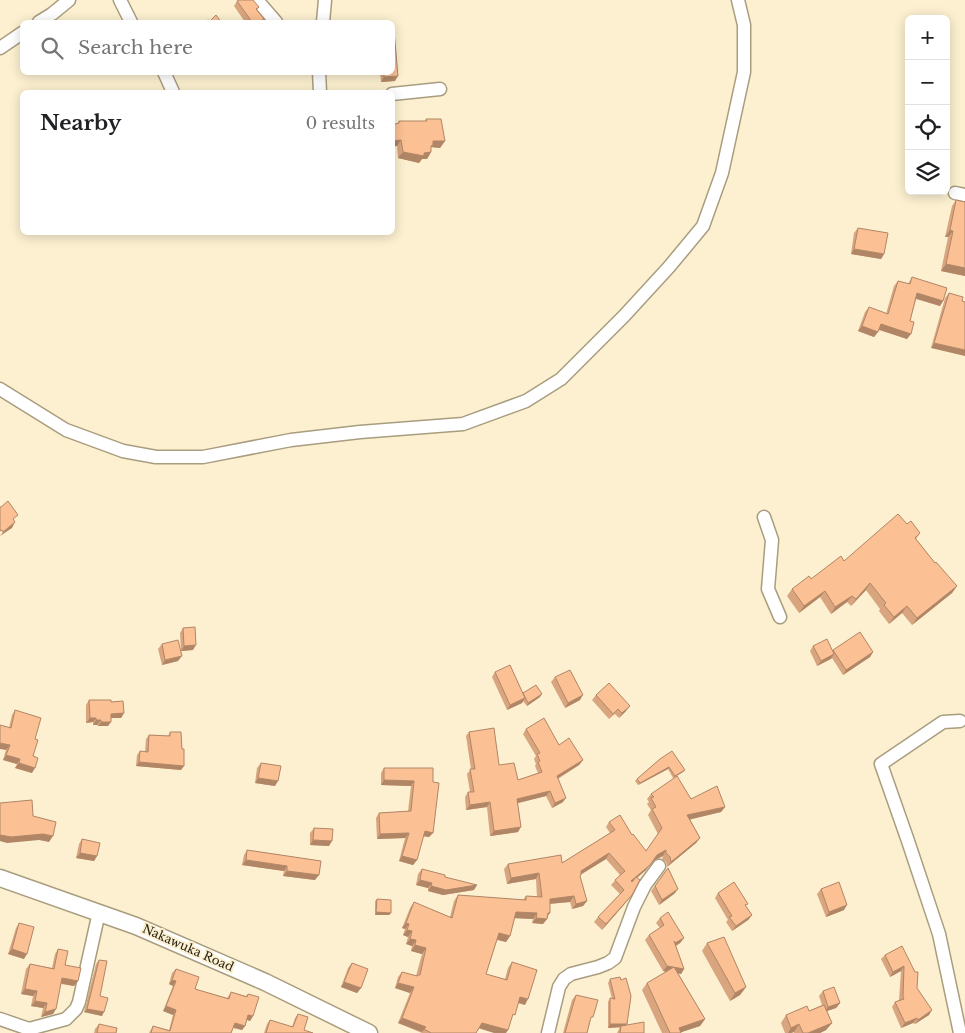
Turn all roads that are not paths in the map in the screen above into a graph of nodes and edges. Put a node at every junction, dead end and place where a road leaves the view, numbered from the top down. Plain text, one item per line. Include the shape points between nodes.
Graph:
1 (69, 0) edge
2 (120, 0) edge
3 (257, 0) edge
4 (325, 0) edge
5 (738, 0) edge
6 (42, 20) edge
7 (130, 20) edge
8 (274, 20) edge
9 (323, 20) edge
10 (20, 34) edge
11 (0, 48) edge
12 (165, 75) edge
13 (319, 75) edge
14 (440, 89) dead end
15 (172, 90) edge
16 (320, 90) edge
17 (395, 94) edge
18 (0, 389) edge
19 (764, 517) dead end
20 (780, 617) dead end
21 (960, 722) dead end
22 (659, 866) dead end
23 (0, 878) edge
24 (99, 912) junction
25 (0, 1019) edge
26 (369, 1033) edge
27 (548, 1033) edge
28 (960, 1033) edge

1 - 6 street
2 - 7 street
3 - 8 street
4 - 9 street
5 - 18 street via 744,25 744,72 722,173 702,226 624,316 561,379 526,400 463,424 300,438 203,457 156,457 123,451 66,430
10 - 11 street
12 - 15 street
13 - 16 street
14 - 17 street
19 - 20 street via 772,540 768,590
21 - 28 street via 943,722 881,764 939,934
22 - 27 street via 634,907 615,958 564,978
23 - 24 main road, Nakawuka Road
24 - 25 street via 76,1009 66,1019 29,1029
24 - 26 main road, Nakawuka Road via 265,982

